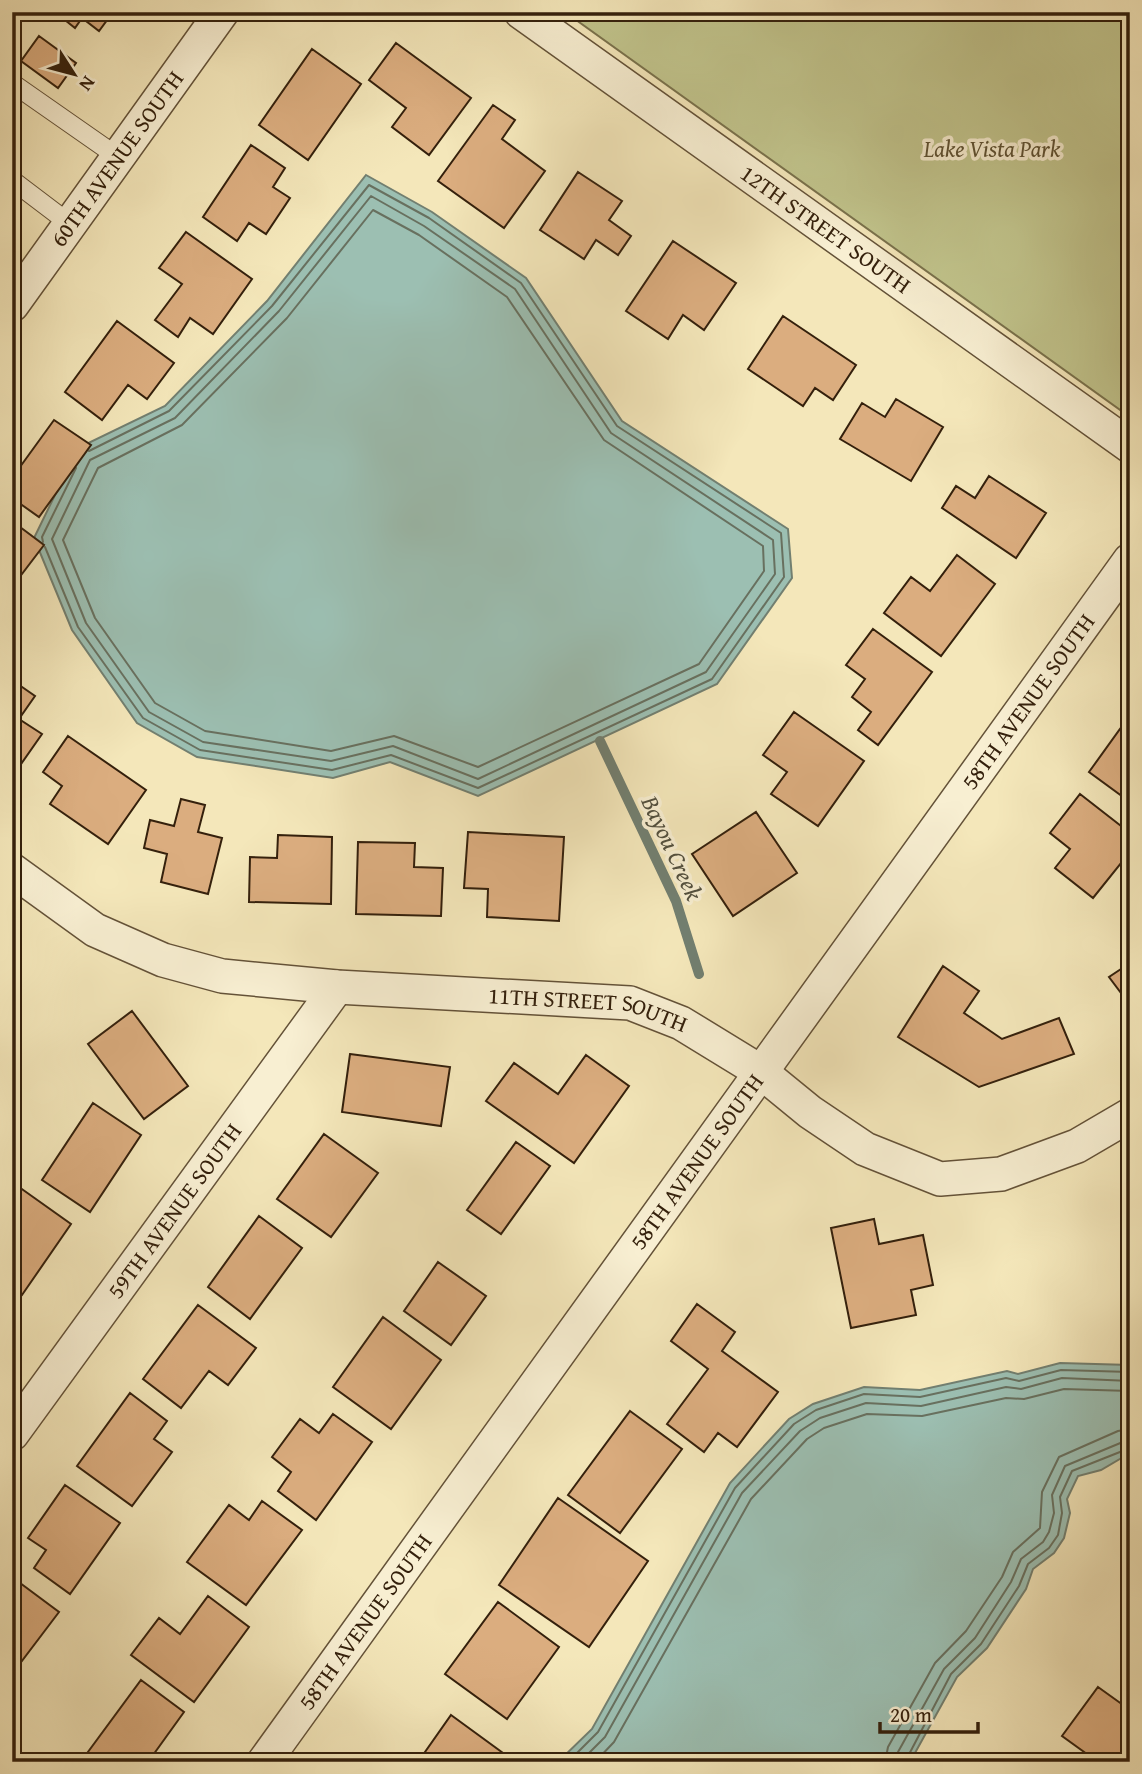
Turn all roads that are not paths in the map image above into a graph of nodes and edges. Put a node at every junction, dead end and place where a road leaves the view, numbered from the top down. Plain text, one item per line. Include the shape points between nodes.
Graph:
1 (222, 12) edge
2 (521, 12) edge
3 (12, 83) edge
4 (118, 157) junction
5 (12, 180) edge
6 (71, 224) junction
7 (12, 305) edge
8 (1130, 446) edge
9 (1130, 560) edge
10 (12, 870) edge
11 (337, 987) junction
12 (761, 1072) junction
13 (1130, 1115) edge
14 (12, 1434) edge
15 (264, 1762) edge

1 - 4 street, 60TH AVENUE SOUTH
2 - 8 street, 12TH STREET SOUTH
3 - 4 lane
4 - 6 street, 60TH AVENUE SOUTH
5 - 6 lane
6 - 7 street, 60TH AVENUE SOUTH
9 - 12 street, 58TH AVENUE SOUTH
10 - 11 street, 11TH STREET SOUTH via 95,930 163,960 222,976
11 - 12 street, 11TH STREET SOUTH via 630,1003 681,1023
11 - 14 street, 59TH AVENUE SOUTH
12 - 13 street, 11TH STREET SOUTH via 865,1149 940,1179 1001,1174 1077,1146
12 - 15 street, 58TH AVENUE SOUTH

